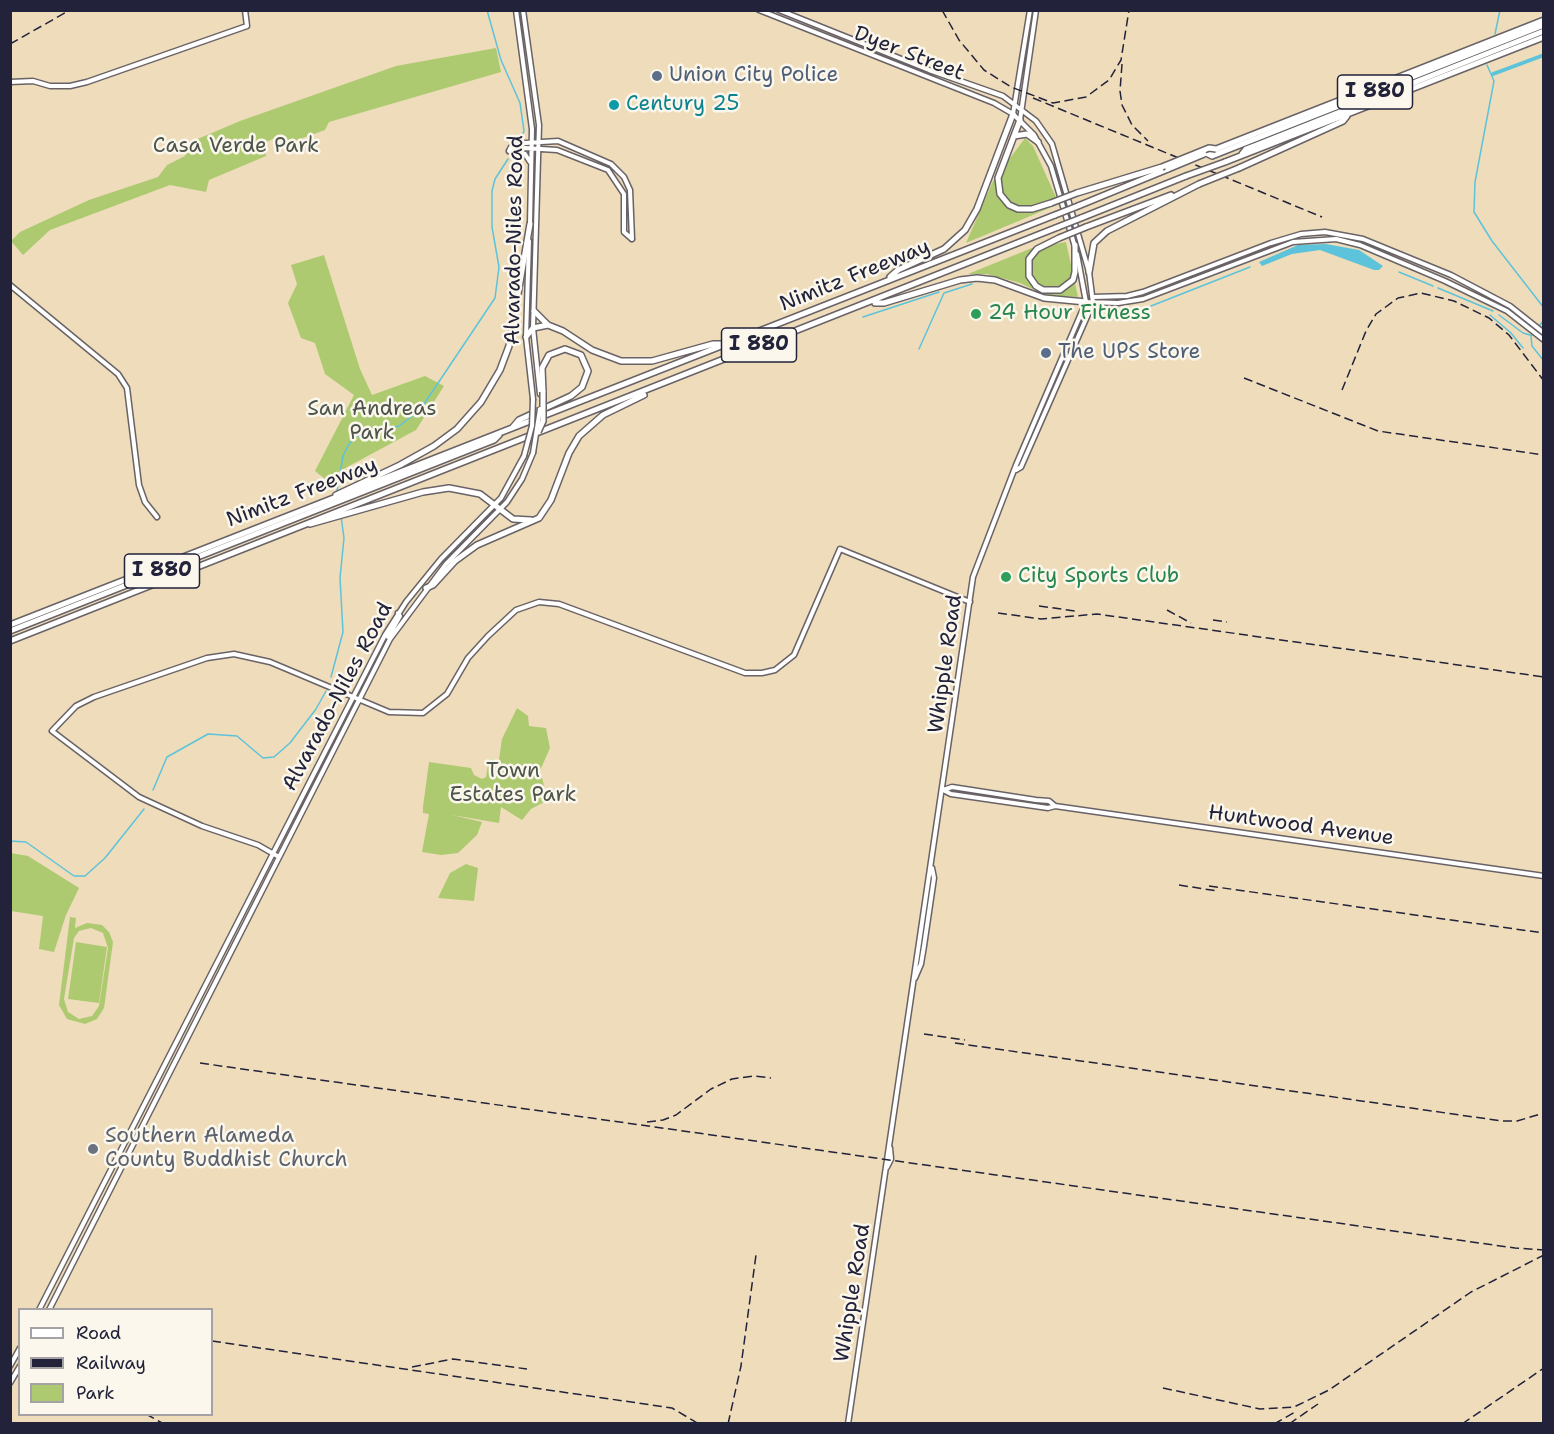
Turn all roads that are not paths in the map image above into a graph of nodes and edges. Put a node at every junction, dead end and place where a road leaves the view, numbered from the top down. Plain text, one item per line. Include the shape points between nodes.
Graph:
1 (245, 10) edge
2 (516, 10) edge
3 (523, 10) edge
4 (759, 10) edge
5 (779, 10) edge
6 (1030, 10) edge
7 (1036, 10) edge
8 (1544, 20) edge
9 (1544, 25) edge
10 (1544, 31) edge
11 (1544, 37) edge
12 (10, 82) edge
13 (1016, 104) junction
14 (1023, 110) junction
15 (1349, 113) junction
16 (1013, 114) junction
17 (1020, 120) junction
18 (1014, 136) junction
19 (532, 142) junction
20 (540, 142) junction
21 (1038, 142) junction
22 (532, 148) junction
23 (540, 149) junction
24 (1216, 149) junction
25 (515, 151) junction
26 (1206, 153) junction
27 (1242, 156) junction
28 (531, 164) junction
29 (1198, 184) junction
30 (530, 224) junction
31 (1075, 245) junction
32 (1253, 250) junction
33 (1253, 257) junction
34 (1089, 272) junction
35 (1451, 275) junction
36 (1445, 280) junction
37 (884, 282) junction
38 (10, 285) edge
39 (1093, 297) junction
40 (1090, 302) junction
41 (870, 303) junction
42 (534, 311) junction
43 (1523, 319) junction
44 (548, 325) junction
45 (533, 328) junction
46 (1544, 333) edge
47 (526, 337) junction
48 (1544, 340) edge
49 (728, 344) junction
50 (650, 390) junction
51 (542, 393) junction
52 (512, 429) junction
53 (538, 432) joint
54 (348, 493) junction
55 (495, 505) junction
56 (314, 509) junction
57 (500, 510) junction
58 (157, 517) dead end
59 (539, 518) junction
60 (317, 522) junction
61 (426, 588) junction
62 (970, 602) junction
63 (398, 613) junction
64 (10, 625) edge
65 (10, 631) edge
66 (10, 641) edge
67 (385, 649) junction
68 (354, 695) junction
69 (360, 698) junction
70 (943, 790) junction
71 (272, 853) junction
72 (279, 857) junction
73 (1544, 876) edge
74 (40, 1308) edge
75 (50, 1308) edge
76 (18, 1352) edge
77 (10, 1366) edge
78 (18, 1369) edge
79 (10, 1383) edge
80 (848, 1424) edge

1 - 12 main road via 247,26 87,82 70,86
2 - 19 main road, Alvarado-Niles Road
3 - 20 main road, Alvarado-Niles Road
4 - 16 main road, Dyer Street
5 - 13 main road, Dyer Street via 988,89
6 - 13 main road
7 - 14 main road
8 - 24 highway, Nimitz Freeway / I 880
9 - 26 highway, I 880 via 1212,156
10 - 27 highway, I 880 via 1246,149
11 - 15 highway, Nimitz Freeway / I 880
13 - 14 main road, Dyer Street
13 - 16 main road
14 - 17 main road
14 - 34 main road via 1052,144
15 - 27 highway, Nimitz Freeway / I 880
15 - 29 highway, bridge via 1343,121
16 - 17 main road
16 - 37 highway via 977,209 965,230 944,249 898,270
17 - 18 highway
17 - 21 main road
18 - 21 highway via 1027,134
18 - 24 highway, bridge via 998,177 1002,198 1023,210 1162,167 1209,148
19 - 20 main road
19 - 22 main road, Alvarado-Niles Road
19 - 25 main road via 509,151
20 - 23 main road, Alvarado-Niles Road
20 - 23 main road via 558,141 604,159 618,170 631,196 632,239 624,232 624,194 612,174 594,162 557,150
21 - 31 main road via 1058,185
22 - 23 main road
22 - 25 main road
22 - 28 main road, Alvarado-Niles Road
23 - 42 main road, Alvarado-Niles Road
24 - 26 highway, Nimitz Freeway / I 880
25 - 28 main road via 524,153
26 - 37 highway, Nimitz Freeway / I 880, bridge
27 - 41 highway, Nimitz Freeway / I 880, bridge
28 - 30 main road, Alvarado-Niles Road
29 - 31 highway, bridge via 1037,249 1029,259 1029,276 1036,286 1060,290 1073,280
29 - 34 highway via 1107,231 1094,243
30 - 47 main road, Alvarado-Niles Road
30 - 54 highway via 508,346 482,402 434,446
31 - 40 main road
32 - 33 main road
32 - 35 main road via 1301,234 1330,232 1363,239
32 - 39 main road via 1143,292
33 - 36 main road via 1304,239 1336,239
33 - 40 main road via 1143,299
34 - 39 main road
35 - 36 main road
35 - 43 main road
36 - 43 main road
37 - 49 highway, Nimitz Freeway / I 880
38 - 58 main road via 118,374 127,388 139,485 145,502
39 - 40 main road
40 - 41 highway via 1044,297 977,278 884,303
40 - 62 main road, Whipple Road via 976,565
41 - 50 highway, Nimitz Freeway / I 880
42 - 44 highway
42 - 45 main road, Alvarado-Niles Road
43 - 46 main road
43 - 48 main road
44 - 45 highway
44 - 49 highway via 599,354 627,362 652,361 713,344
45 - 47 highway
45 - 51 main road, Alvarado-Niles Road
47 - 55 main road, Alvarado-Niles Road, bridge via 533,396 532,426 512,482
49 - 52 highway, Nimitz Freeway / I 880
50 - 59 highway via 603,416 579,436 552,500
50 - 60 highway, Nimitz Freeway / I 880
51 - 52 highway via 542,368 549,355 565,349 581,355 588,371 582,387 519,420
51 - 53 highway, bridge via 543,421
52 - 54 highway, Nimitz Freeway / I 880
53 - 57 main road, Alvarado-Niles Road, bridge via 522,479
54 - 56 highway, Nimitz Freeway / I 880
55 - 57 highway
55 - 60 highway via 476,492 449,488
55 - 63 main road, Alvarado-Niles Road via 450,549
56 - 64 highway, Nimitz Freeway / I 880
56 - 65 highway, I 880
57 - 59 highway via 517,520
57 - 61 main road, Alvarado-Niles Road
59 - 61 highway via 470,550
60 - 66 highway, Nimitz Freeway / I 880
61 - 67 main road, Alvarado-Niles Road
62 - 69 main road via 840,549 794,655 768,672 745,673 559,604 539,602 516,610 488,636 468,658 447,694 423,713 389,712
62 - 70 main road, Whipple Road
63 - 67 main road
63 - 68 main road, Alvarado-Niles Road
67 - 69 main road, Alvarado-Niles Road
68 - 69 main road
68 - 71 main road, Alvarado-Niles Road
68 - 71 main road via 256,657 219,655 86,700 52,731 139,797
69 - 72 main road, Alvarado-Niles Road
70 - 73 main road, Huntwood Avenue
70 - 80 main road, Whipple Road via 932,868 934,878 885,1164
71 - 72 main road
71 - 74 main road, Alvarado-Niles Road
72 - 75 main road, Alvarado-Niles Road
76 - 77 main road
78 - 79 main road

